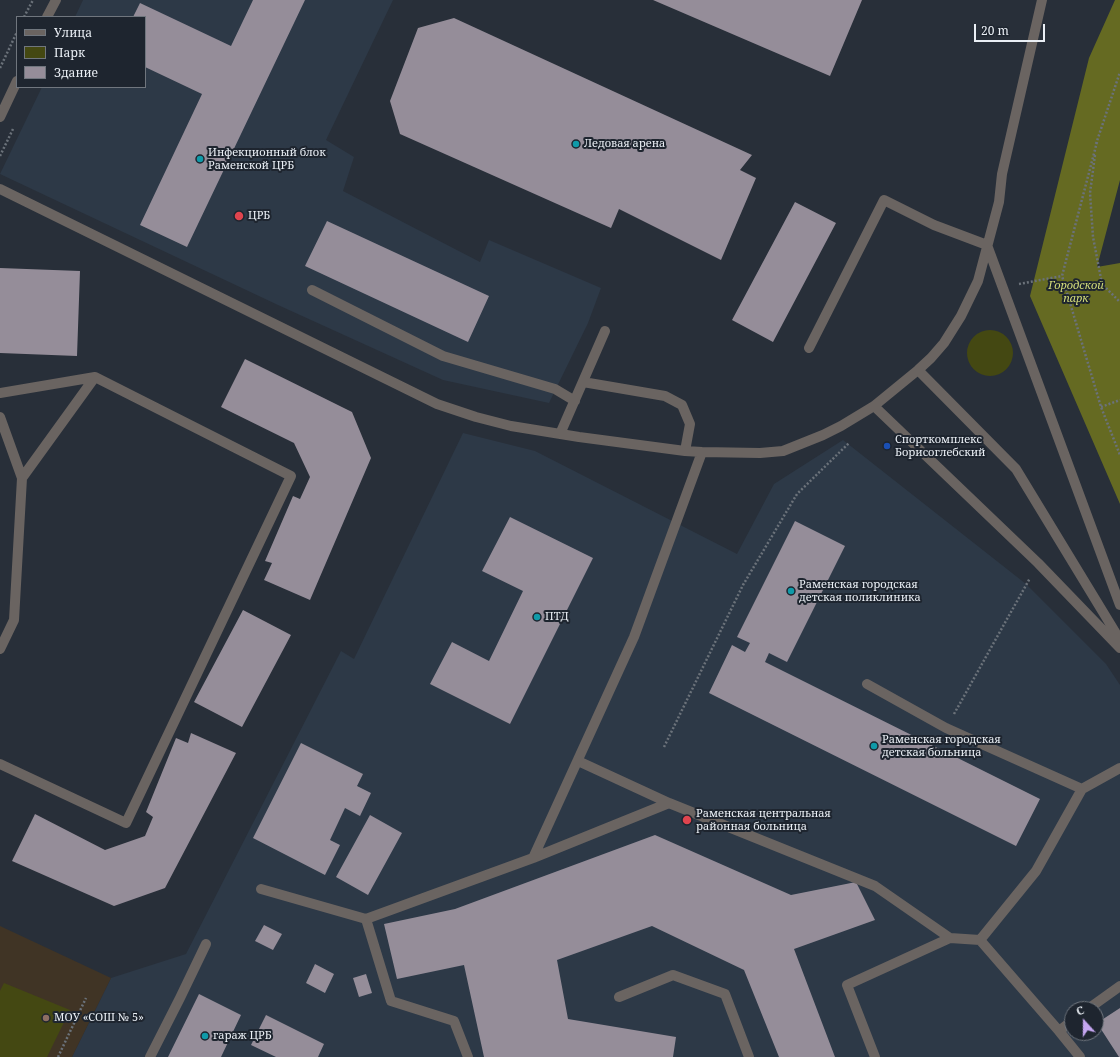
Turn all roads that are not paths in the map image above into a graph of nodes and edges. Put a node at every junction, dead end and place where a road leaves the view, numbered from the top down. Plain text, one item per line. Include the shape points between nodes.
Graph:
1 (56, 0) edge
2 (1042, 0) edge
3 (48, 16) edge
4 (16, 83) edge
5 (0, 117) edge
6 (0, 190) edge
7 (987, 245) junction
8 (312, 290) dead end
9 (605, 331) dead end
10 (809, 348) dead end
11 (918, 370) junction
12 (95, 377) junction
13 (583, 382) junction
14 (0, 393) edge
15 (575, 401) junction
16 (874, 406) junction
17 (0, 417) edge
18 (560, 434) junction
19 (685, 451) junction
20 (702, 452) junction
21 (22, 478) junction
22 (1120, 605) edge
23 (1120, 640) edge
24 (1120, 648) edge
25 (0, 649) edge
26 (867, 684) dead end
27 (578, 761) junction
28 (0, 764) edge
29 (1120, 768) edge
30 (1082, 789) junction
31 (669, 803) junction
32 (533, 858) junction
33 (261, 889) dead end
34 (366, 919) junction
35 (950, 938) junction
36 (980, 940) junction
37 (206, 944) dead end
38 (1120, 986) edge
39 (619, 997) dead end
40 (1099, 1001) edge
41 (1064, 1027) edge
42 (1058, 1031) junction
43 (150, 1057) edge
44 (468, 1057) edge
45 (749, 1057) edge
46 (875, 1057) edge
47 (1080, 1057) edge

1 - 3 street
2 - 7 street via 1002,174 999,202
4 - 5 street
6 - 18 street via 437,404 511,426
7 - 10 street via 934,225 884,200
7 - 11 street via 978,281 961,316 944,343
7 - 22 street
8 - 15 street via 443,356 555,389
9 - 13 street
11 - 16 street
11 - 23 street via 1016,469
12 - 14 street
12 - 21 street
12 - 28 street via 291,476 126,823
13 - 15 street
13 - 19 street via 665,396 682,405 690,424
15 - 18 street
16 - 20 street via 823,435 782,451
16 - 24 street via 1038,563
17 - 21 street
18 - 19 street
19 - 20 street
20 - 27 street via 634,637
21 - 25 street via 14,620
26 - 30 street via 946,728
27 - 31 street
27 - 32 street
29 - 30 street
30 - 36 street via 1036,871
31 - 32 street
31 - 35 street via 875,886
32 - 34 street
33 - 34 street
34 - 44 street via 391,1001 454,1021
35 - 36 street
35 - 46 street via 847,985
36 - 42 street
37 - 43 street
38 - 40 street
39 - 45 street via 673,975 724,994
41 - 42 street
42 - 47 street

